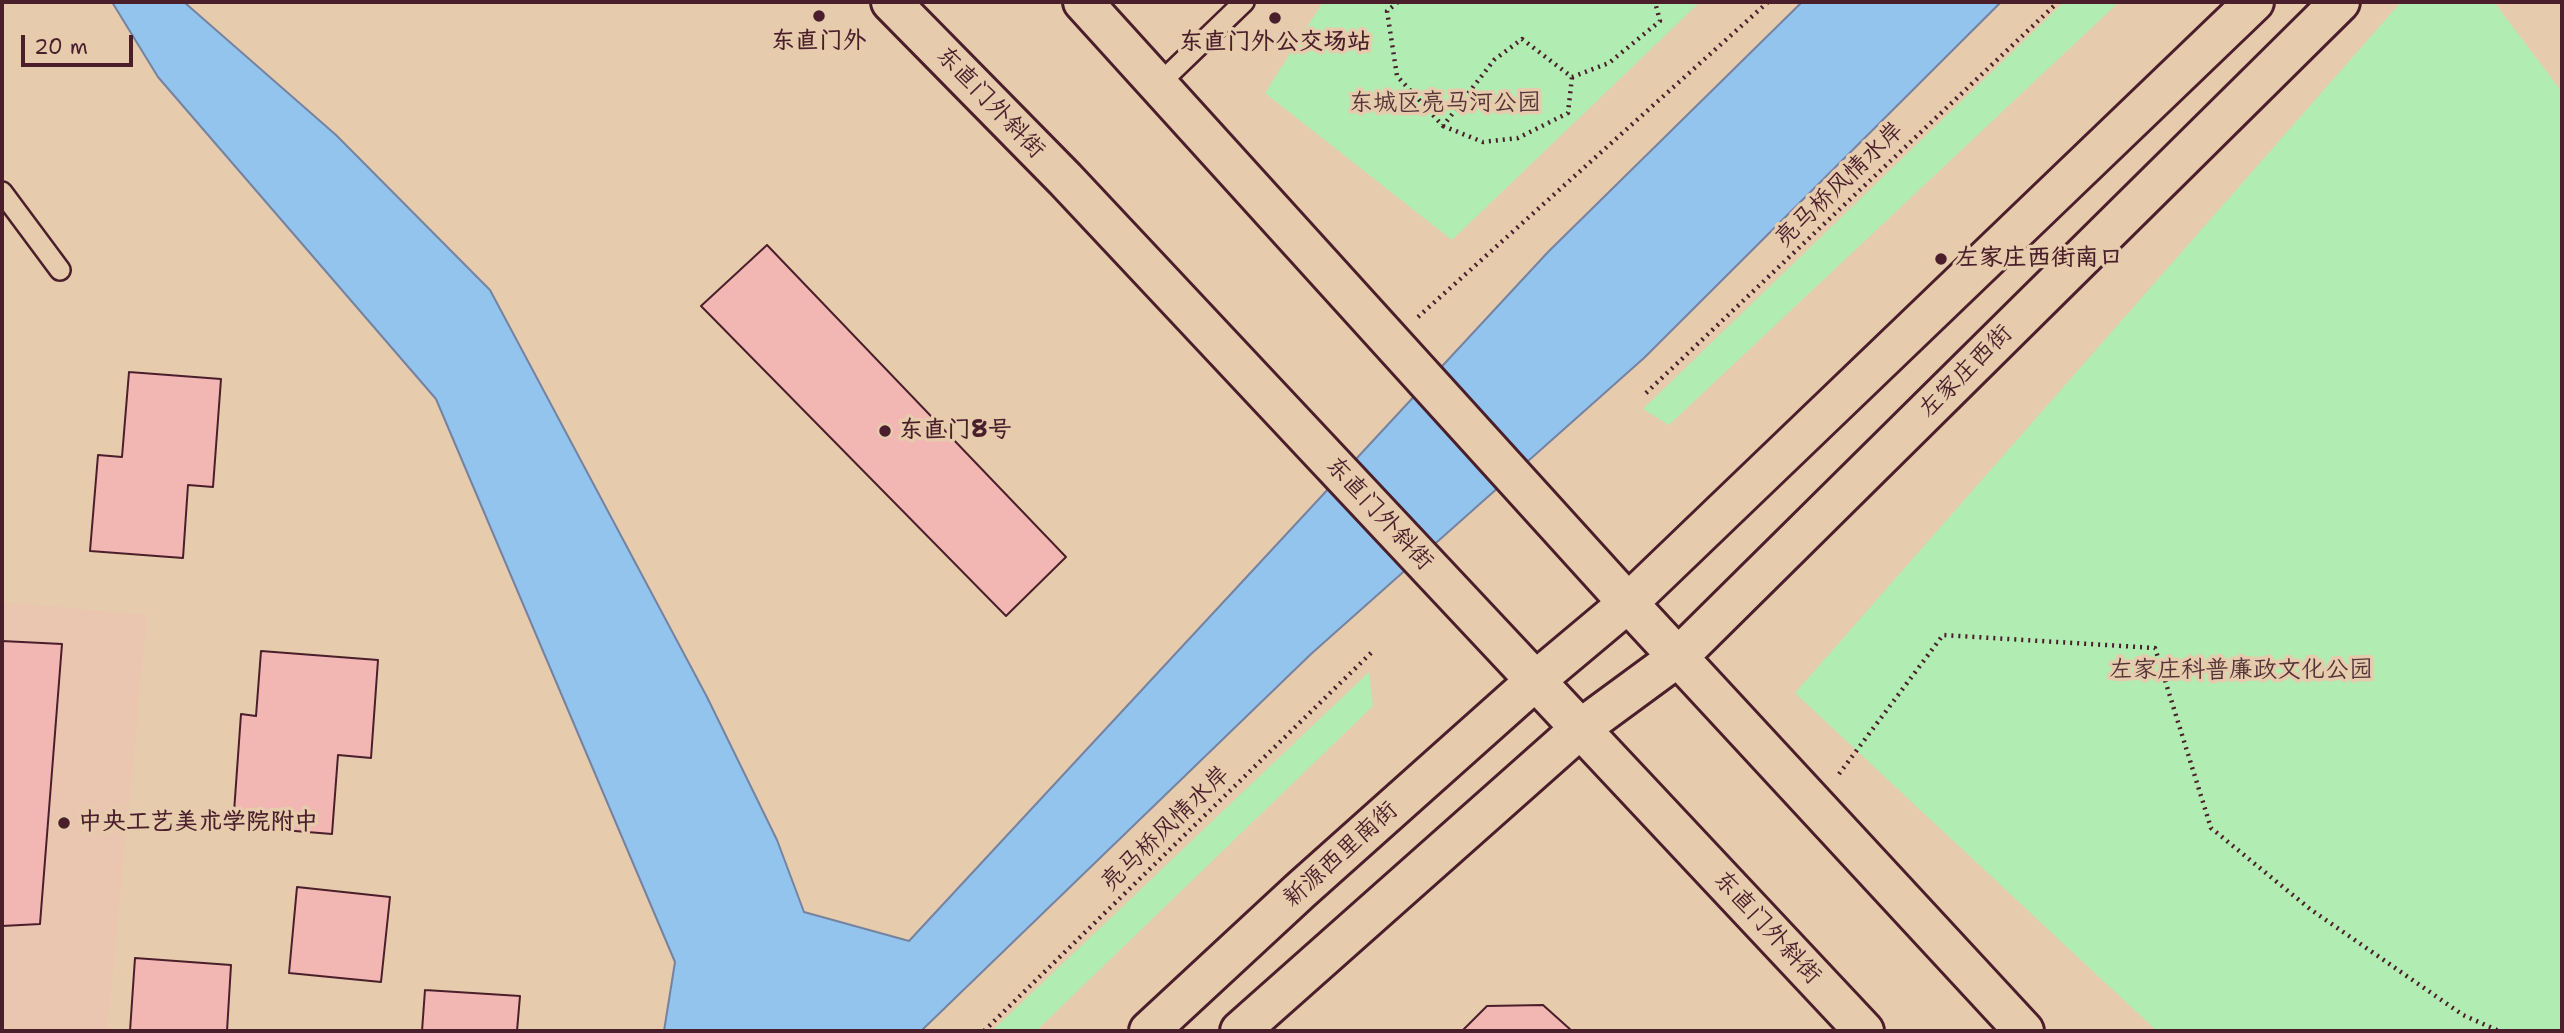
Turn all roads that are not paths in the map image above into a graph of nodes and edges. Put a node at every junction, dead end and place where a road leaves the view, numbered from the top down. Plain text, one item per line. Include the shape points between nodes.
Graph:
1 (891, 2) edge
2 (1083, 2) edge
3 (1244, 2) edge
4 (2254, 2) edge
5 (2340, 2) edge
6 (1158, 85) junction
7 (2, 192) edge
8 (60, 270) dead end
9 (1628, 603) junction
10 (1678, 657) junction
11 (1535, 681) junction
12 (1580, 729) junction
13 (1149, 1031) edge
14 (1240, 1031) edge
15 (1864, 1031) edge
16 (2024, 1031) edge

1 - 11 main road, 东直门外斜街 via 1065,180
2 - 6 main road
3 - 6 lane
4 - 9 main road
5 - 10 main road, 左家庄西街
6 - 9 main road
7 - 8 lane
9 - 10 main road
9 - 11 main road
10 - 12 main road, 左家庄西街
10 - 16 main road
11 - 12 main road, 东直门外斜街
11 - 13 main road, 新源西里南街
12 - 14 main road
12 - 15 main road, 东直门外斜街

